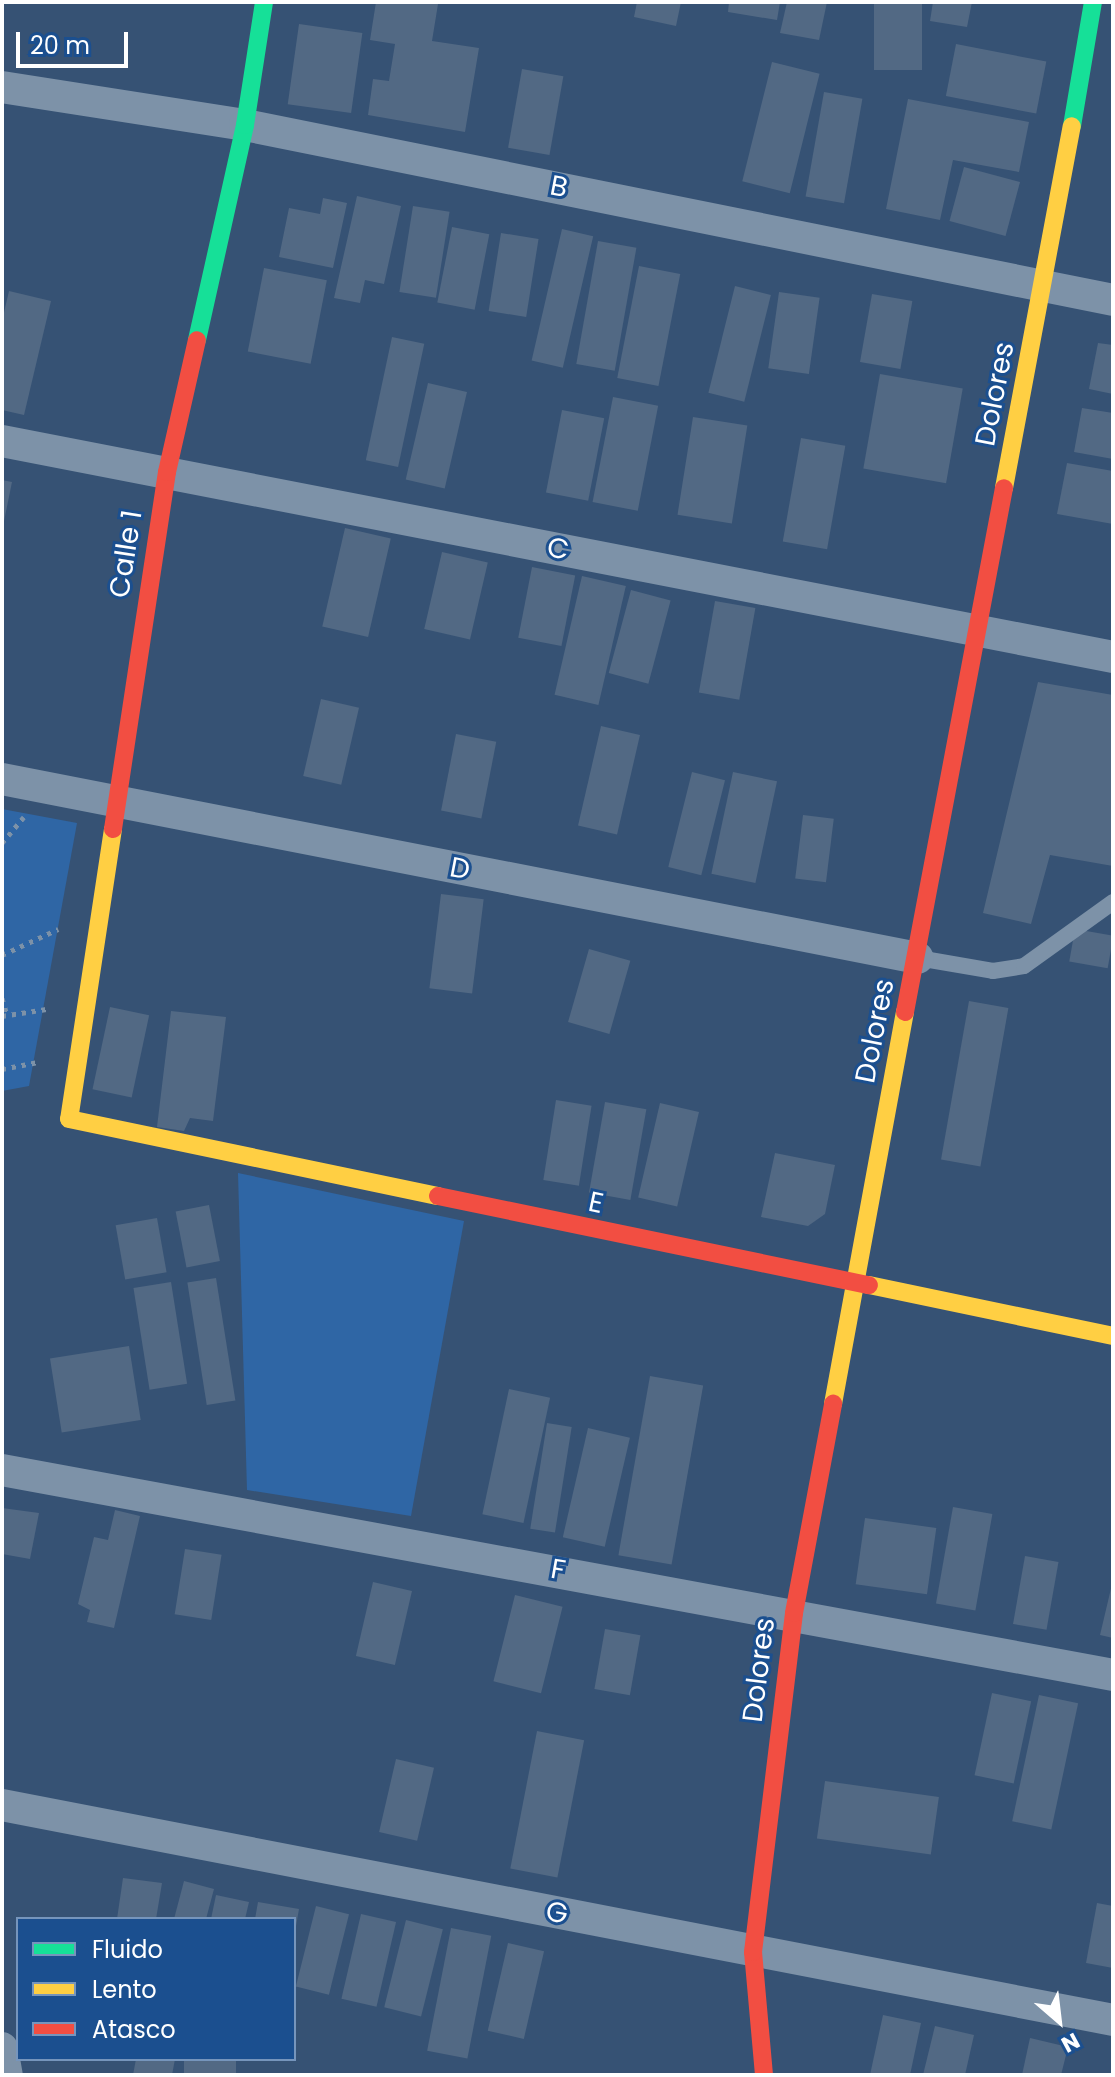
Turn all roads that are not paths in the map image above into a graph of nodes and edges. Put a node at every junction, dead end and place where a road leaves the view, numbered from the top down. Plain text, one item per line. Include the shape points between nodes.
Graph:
1 (264, 2) edge
2 (1093, 2) edge
3 (2, 87) edge
4 (245, 125) junction
5 (1045, 284) junction
6 (1113, 300) edge
7 (2, 441) edge
8 (167, 472) junction
9 (976, 631) junction
10 (1113, 657) edge
11 (2, 779) edge
12 (116, 801) junction
13 (1113, 902) edge
14 (918, 958) junction
15 (69, 1119) joint
16 (855, 1286) junction
17 (1113, 1336) edge
18 (2, 1470) edge
19 (794, 1613) junction
20 (1113, 1675) edge
21 (2, 1805) edge
22 (753, 1952) junction
23 (1113, 2020) edge
24 (2, 2048) edge
25 (7, 2075) edge
26 (764, 2075) edge

1 - 4 street, Calle 1
2 - 5 street, Dolores
3 - 4 street, B
4 - 5 street, B
4 - 8 street, Calle 1
5 - 6 street, B
5 - 9 street, Dolores
7 - 8 street, C
8 - 9 street, C
8 - 12 street, Calle 1
9 - 10 street, C
9 - 14 street, Dolores
11 - 12 street, D
12 - 14 street, D
12 - 15 street, Calle 1
13 - 14 lane via 1024,966 993,971
14 - 16 street, Dolores
15 - 16 street, E
16 - 17 street, E
16 - 19 street, Dolores
18 - 19 street, F
19 - 20 street, F
19 - 22 street, Dolores
21 - 22 street, G
22 - 23 street, G
22 - 26 street, Dolores
24 - 25 street

